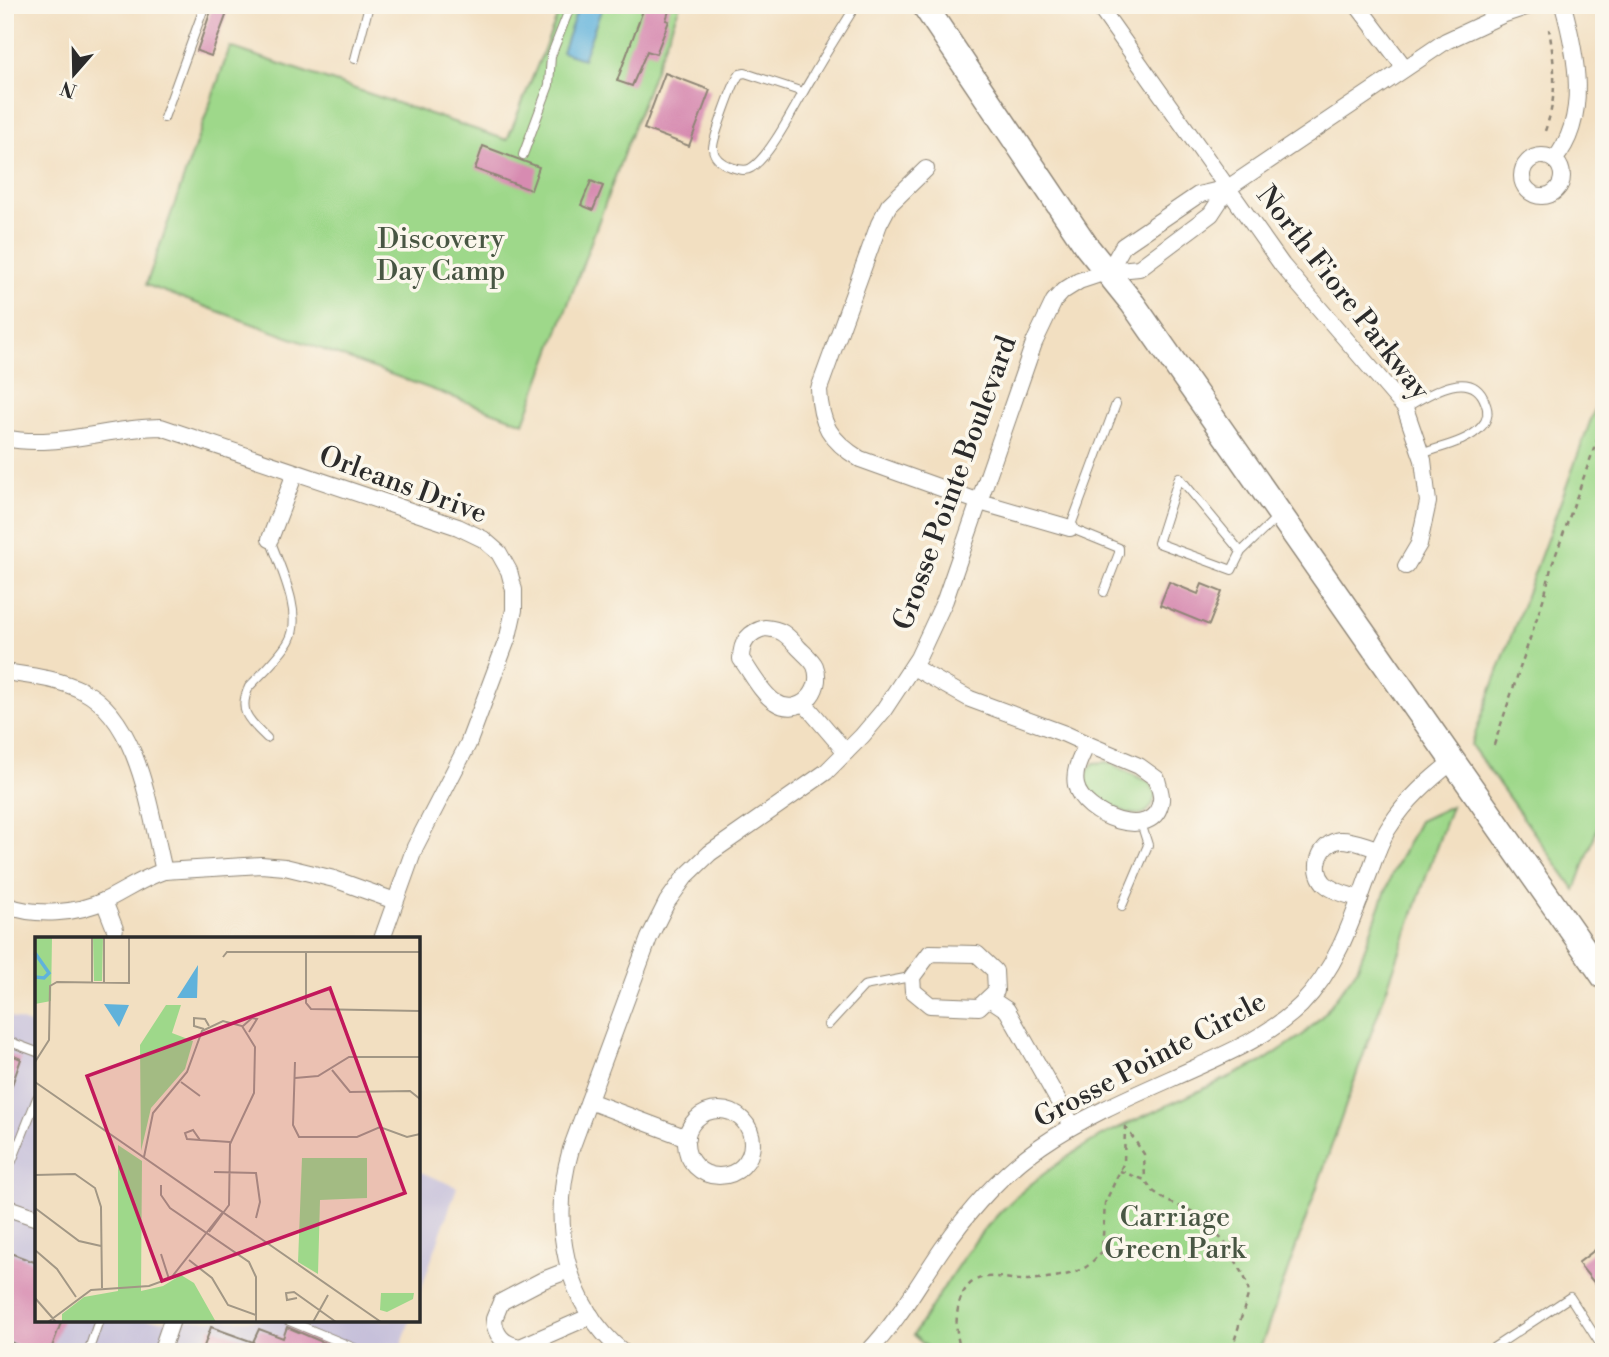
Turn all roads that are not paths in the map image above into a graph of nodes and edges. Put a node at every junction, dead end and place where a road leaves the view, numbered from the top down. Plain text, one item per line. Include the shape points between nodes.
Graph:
1 (205, 5) edge
2 (369, 5) edge
3 (571, 5) edge
4 (856, 5) edge
5 (924, 5) edge
6 (1098, 5) edge
7 (1357, 5) edge
8 (1532, 5) edge
9 (1563, 5) edge
10 (355, 59) dead end
11 (1405, 68) junction
12 (803, 92) junction
13 (164, 118) dead end
14 (523, 155) dead end
15 (1554, 160) dead end
16 (926, 169) dead end
17 (1228, 188) junction
18 (1109, 271) junction
19 (1116, 404) dead end
20 (1405, 408) junction
21 (5, 439) edge
22 (1421, 454) junction
23 (295, 473) junction
24 (980, 502) junction
25 (1280, 514) junction
26 (1070, 528) junction
27 (270, 539) joint
28 (1241, 552) junction
29 (1406, 566) dead end
30 (1104, 592) dead end
31 (913, 667) junction
32 (5, 672) edge
33 (804, 703) junction
34 (267, 738) dead end
35 (1087, 744) junction
36 (846, 752) junction
37 (1453, 761) junction
38 (1141, 823) junction
39 (1378, 849) junction
40 (164, 871) junction
41 (1360, 899) junction
42 (104, 901) junction
43 (396, 901) junction
44 (5, 905) edge
45 (1122, 906) dead end
46 (115, 929) dead end
47 (383, 937) edge
48 (1604, 976) edge
49 (912, 980) junction
50 (989, 998) junction
51 (828, 1025) dead end
52 (5, 1041) edge
53 (35, 1051) edge
54 (589, 1101) junction
55 (35, 1103) edge
56 (1072, 1125) junction
57 (687, 1139) junction
58 (5, 1165) edge
59 (5, 1207) edge
60 (35, 1217) edge
61 (569, 1269) junction
62 (591, 1316) junction
63 (98, 1322) edge
64 (171, 1322) edge
65 (293, 1322) edge
66 (1604, 1350) edge
67 (88, 1352) edge
68 (161, 1352) edge
69 (356, 1352) edge
70 (623, 1352) edge
71 (868, 1352) edge
72 (1487, 1352) edge

1 - 13 lane
2 - 10 lane
3 - 14 lane via 551,56 549,85
4 - 12 lane
5 - 18 main road via 1087,247
6 - 17 street, North Fiore Parkway
7 - 11 street
8 - 11 street, Grosse Pointe Boulevard via 1473,27
9 - 15 street via 1577,94 1569,134
11 - 17 street, Grosse Pointe Boulevard
12 - 12 lane via 754,166 737,169 716,157 713,144 740,74
16 - 24 street via 889,205 879,224 819,389 820,409 827,430 844,450
17 - 18 street, Grosse Pointe Boulevard via 1198,195 1123,246
17 - 18 street, Grosse Pointe Boulevard via 1211,214 1139,268
17 - 20 street, North Fiore Parkway via 1305,293
18 - 24 street, Grosse Pointe Boulevard via 1063,291 1045,317
18 - 25 main road
19 - 26 lane
20 - 22 street, North Fiore Parkway
20 - 22 lane via 1455,384 1476,389 1487,406 1488,416 1471,436
21 - 23 street, Orleans Drive via 34,443 161,427
22 - 29 street, North Fiore Parkway via 1428,502 1419,544
23 - 27 street
23 - 43 street, Orleans Drive via 372,496 483,539 499,553 514,590 508,637 468,744 427,821
24 - 26 street
24 - 31 street, Grosse Pointe Boulevard via 945,600
25 - 28 lane
25 - 37 main road
26 - 30 lane via 1119,548
27 - 34 lane via 293,605 294,625 289,640 245,696 248,719
28 - 28 lane via 1232,570 1158,542 1179,477
31 - 35 street via 970,699
31 - 36 street, Grosse Pointe Boulevard via 883,711
32 - 40 street via 58,681 85,692 124,730 135,755
33 - 33 street via 779,705 766,693 741,659 749,635 765,628 783,631 814,664 815,689
33 - 36 street
35 - 38 street via 1076,768 1076,786 1084,802 1105,815
35 - 38 street via 1139,766 1157,779 1159,806 1156,814
36 - 54 street, Grosse Pointe Boulevard via 826,772 710,853 685,877 649,938
37 - 39 street, Grosse Pointe Circle via 1405,806
37 - 48 main road
38 - 45 lane via 1148,845
39 - 41 street, Grosse Pointe Circle
39 - 41 street via 1342,840 1326,846 1318,860 1325,884
40 - 42 street
40 - 43 street via 285,867 334,878
41 - 56 street, Grosse Pointe Circle via 1323,977 1284,1020 1244,1046
42 - 44 street via 73,911 37,912
42 - 46 street
43 - 47 street, Orleans Drive
49 - 50 street via 913,992 930,1005 979,1007
49 - 50 street via 930,953 977,954 995,971 996,991
49 - 51 lane via 863,986
50 - 56 street via 1007,1010
52 - 53 lane
54 - 57 street
54 - 61 street, Grosse Pointe Boulevard via 571,1149 560,1211
55 - 58 lane via 12,1161
56 - 71 street, Grosse Pointe Circle via 995,1185 959,1225 898,1317
57 - 57 street via 698,1117 718,1109 747,1124 752,1144 750,1155 736,1171 715,1175 695,1166
59 - 60 street
61 - 62 street, Grosse Pointe Boulevard
61 - 62 street via 501,1303 494,1319 498,1336 520,1347
62 - 70 street
63 - 67 lane
64 - 68 street
65 - 69 lane
66 - 72 lane via 1570,1297

